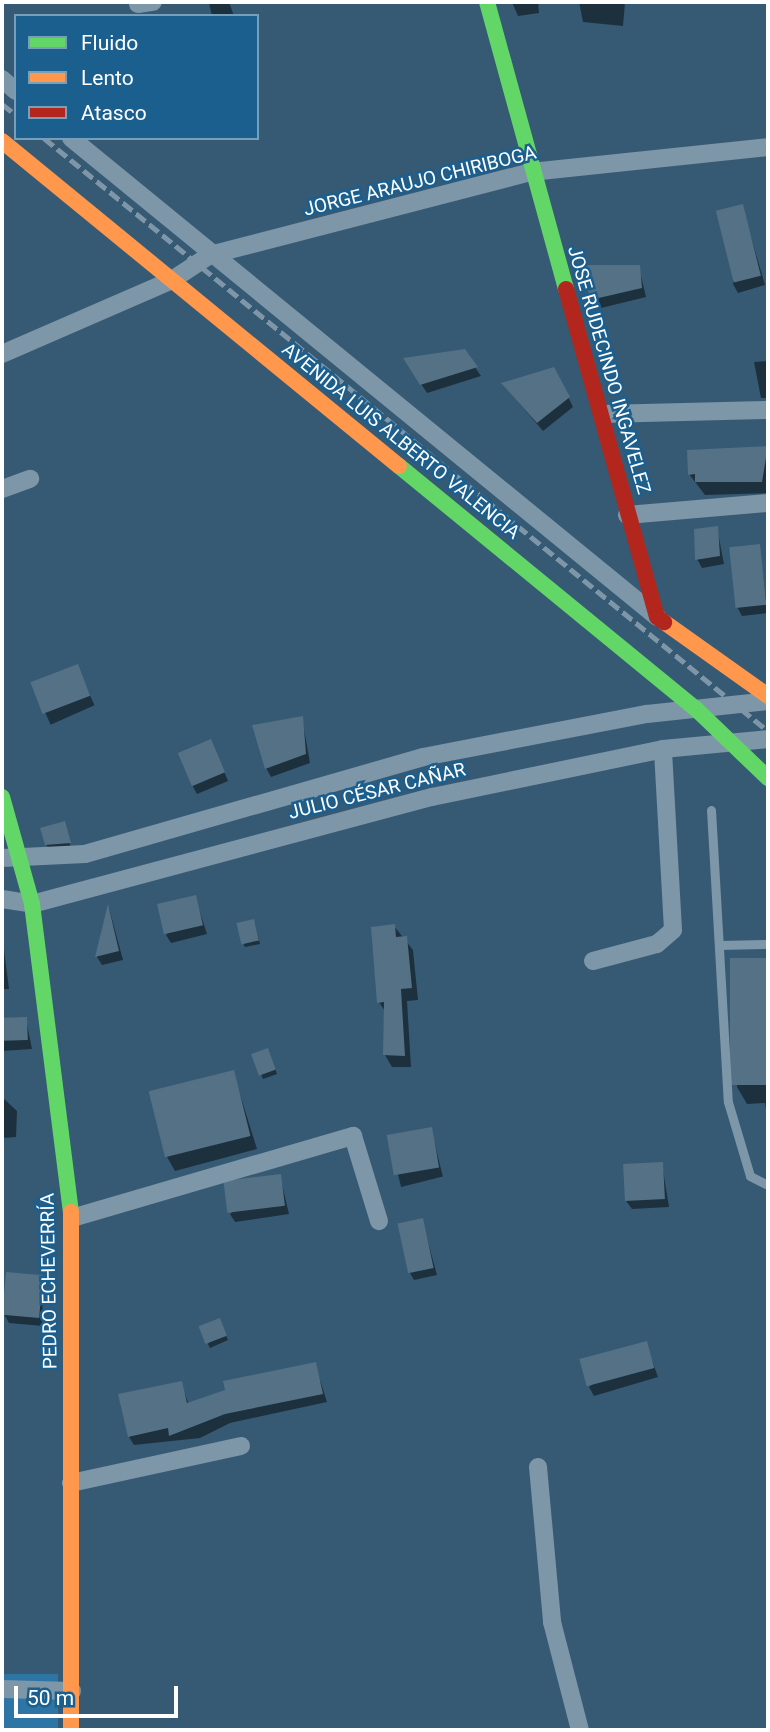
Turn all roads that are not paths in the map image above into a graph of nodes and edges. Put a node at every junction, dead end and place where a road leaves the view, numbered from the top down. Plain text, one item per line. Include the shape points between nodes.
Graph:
1 (487, 2) edge
2 (74, 140) edge
3 (2, 141) edge
4 (768, 147) edge
5 (531, 172) junction
6 (210, 255) junction
7 (172, 280) junction
8 (2, 354) edge
9 (768, 410) edge
10 (603, 414) junction
11 (30, 480) dead end
12 (2, 489) edge
13 (768, 503) edge
14 (627, 515) junction
15 (657, 617) junction
16 (768, 699) edge
17 (696, 709) junction
18 (768, 739) edge
19 (727, 745) junction
20 (663, 749) junction
21 (768, 778) edge
22 (2, 797) edge
23 (711, 810) dead end
24 (2, 858) edge
25 (24, 862) junction
26 (2, 899) edge
27 (32, 904) junction
28 (768, 944) edge
29 (719, 945) junction
30 (593, 961) dead end
31 (768, 1185) edge
32 (72, 1218) junction
33 (379, 1221) dead end
34 (241, 1446) dead end
35 (538, 1467) dead end
36 (71, 1483) junction
37 (2, 1689) edge
38 (72, 1690) junction
39 (71, 1730) edge
40 (580, 1730) edge

1 - 5 street, JOSE RUDECINDO INGAVELEZ
2 - 6 street
3 - 7 street, AVENIDA LUIS ALBERTO VALENCIA
4 - 5 street, JORGE ARAUJO CHIRIBOGA
5 - 6 street, JORGE ARAUJO CHIRIBOGA
5 - 10 street, JOSE RUDECINDO INGAVELEZ
6 - 7 street, JORGE ARAUJO CHIRIBOGA
6 - 15 street
7 - 8 street, JORGE ARAUJO CHIRIBOGA
7 - 17 street, AVENIDA LUIS ALBERTO VALENCIA
9 - 10 street
10 - 14 street, JOSE RUDECINDO INGAVELEZ
11 - 12 street
13 - 14 street
14 - 15 street, JOSE RUDECINDO INGAVELEZ
15 - 16 street
16 - 17 street, JULIO CÉSAR CAÑAR
17 - 19 street, AVENIDA LUIS ALBERTO VALENCIA
17 - 25 street, JULIO CÉSAR CAÑAR via 424,757 85,854
18 - 19 street, JULIO CÉSAR CAÑAR
19 - 20 street, JULIO CÉSAR CAÑAR
19 - 21 street, AVENIDA LUIS ALBERTO VALENCIA
20 - 27 street, JULIO CÉSAR CAÑAR via 432,797
20 - 30 street via 673,930 657,944
22 - 25 street, PEDRO ECHEVERRÍA
23 - 29 lane
24 - 25 street, JULIO CÉSAR CAÑAR
25 - 27 street, PEDRO ECHEVERRÍA
26 - 27 street, JULIO CÉSAR CAÑAR
27 - 32 street, PEDRO ECHEVERRÍA
28 - 29 lane
29 - 31 lane via 728,1102 750,1175
32 - 33 street via 353,1136
32 - 36 street, PEDRO ECHEVERRÍA
34 - 36 street
35 - 40 street via 552,1622
36 - 38 street, PEDRO ECHEVERRÍA
37 - 38 street
38 - 39 street, PEDRO ECHEVERRÍA

